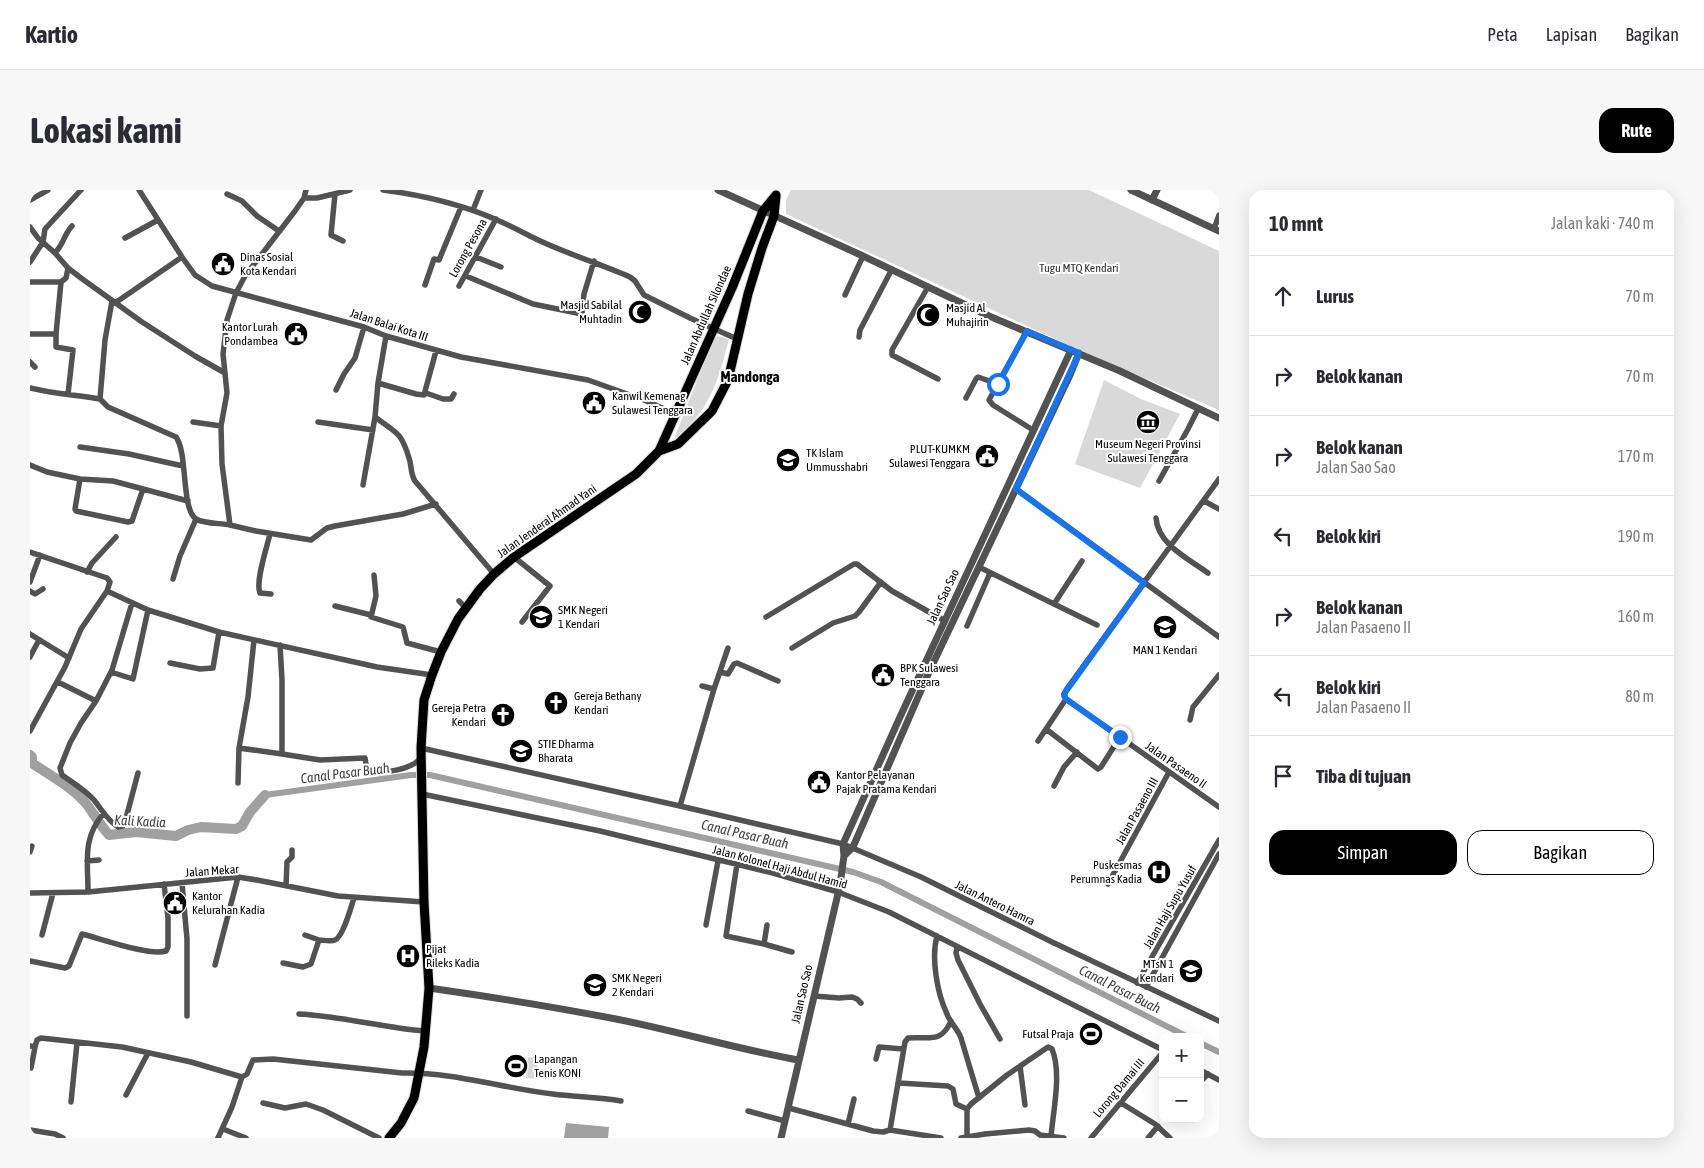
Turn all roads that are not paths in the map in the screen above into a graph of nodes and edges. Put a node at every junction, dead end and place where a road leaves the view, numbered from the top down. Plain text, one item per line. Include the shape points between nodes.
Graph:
1 (48, 190) edge
2 (80, 190) edge
3 (139, 190) edge
4 (306, 190) edge
5 (350, 190) edge
6 (383, 190) edge
7 (481, 190) edge
8 (718, 190) edge
9 (1131, 190) edge
10 (1157, 190) edge
11 (777, 193) edge
12 (228, 194) dead end
13 (335, 194) junction
14 (304, 198) junction
15 (30, 200) edge
16 (1152, 200) junction
17 (461, 207) junction
18 (473, 210) junction
19 (763, 211) junction
20 (1219, 215) edge
21 (774, 216) junction
22 (496, 219) junction
23 (158, 220) junction
24 (72, 226) dead end
25 (31, 228) edge
26 (45, 229) junction
27 (1217, 230) edge
28 (279, 231) junction
29 (125, 238) dead end
30 (343, 241) dead end
31 (43, 242) junction
32 (55, 253) junction
33 (863, 256) junction
34 (182, 257) junction
35 (476, 257) junction
36 (30, 262) edge
37 (594, 262) junction
38 (501, 267) dead end
39 (68, 268) junction
40 (892, 269) junction
41 (466, 276) junction
42 (80, 278) junction
43 (64, 280) junction
44 (30, 282) edge
45 (425, 285) dead end
46 (459, 286) dead end
47 (928, 287) junction
48 (236, 293) junction
49 (845, 295) dead end
50 (113, 302) junction
51 (364, 327) junction
52 (715, 328) junction
53 (1027, 331) junction
54 (30, 334) edge
55 (56, 334) junction
56 (386, 336) junction
57 (860, 337) dead end
58 (737, 338) junction
59 (1071, 350) junction
60 (436, 351) junction
61 (1079, 353) junction
62 (30, 362) edge
63 (35, 367) dead end
64 (224, 373) junction
65 (938, 379) dead end
66 (378, 383) junction
67 (998, 384) junction
68 (30, 388) edge
69 (336, 390) dead end
70 (426, 393) junction
71 (68, 394) junction
72 (454, 394) dead end
73 (966, 398) dead end
74 (100, 399) junction
75 (1198, 409) junction
76 (676, 414) junction
77 (376, 417) junction
78 (1219, 418) edge
79 (193, 422) dead end
80 (318, 422) dead end
81 (222, 426) junction
82 (373, 430) junction
83 (1033, 430) junction
84 (666, 434) junction
85 (678, 444) junction
86 (80, 447) dead end
87 (659, 451) junction
88 (30, 465) edge
89 (183, 466) junction
90 (80, 479) junction
91 (1219, 479) edge
92 (1159, 481) dead end
93 (363, 485) dead end
94 (143, 489) junction
95 (1016, 489) junction
96 (188, 501) junction
97 (1204, 501) junction
98 (436, 504) junction
99 (1219, 509) edge
100 (1156, 518) dead end
101 (196, 519) junction
102 (230, 526) junction
103 (270, 534) junction
104 (116, 537) dead end
105 (1171, 546) junction
106 (30, 552) edge
107 (40, 555) junction
108 (514, 557) junction
109 (1082, 561) dead end
110 (979, 567) junction
111 (87, 572) junction
112 (990, 573) junction
113 (1208, 573) dead end
114 (494, 574) junction
115 (374, 575) dead end
116 (172, 579) dead end
117 (30, 582) edge
118 (881, 582) junction
119 (1144, 583) junction
120 (43, 589) dead end
121 (30, 591) edge
122 (107, 591) junction
123 (271, 594) dead end
124 (459, 601) dead end
125 (132, 603) junction
126 (1054, 604) junction
127 (335, 606) dead end
128 (466, 608) junction
129 (148, 610) junction
130 (371, 615) junction
131 (766, 616) dead end
132 (945, 620) junction
133 (522, 622) dead end
134 (1097, 625) dead end
135 (967, 626) dead end
136 (219, 632) junction
137 (30, 634) edge
138 (1219, 637) edge
139 (40, 640) junction
140 (254, 640) junction
141 (280, 645) junction
142 (728, 648) dead end
143 (792, 648) dead end
144 (441, 652) junction
145 (30, 656) edge
146 (69, 658) junction
147 (170, 663) dead end
148 (111, 672) junction
149 (720, 672) junction
150 (1219, 674) edge
151 (432, 675) junction
152 (778, 681) dead end
153 (58, 682) junction
154 (702, 686) dead end
155 (714, 689) junction
156 (1066, 699) junction
157 (96, 701) junction
158 (1190, 720) dead end
159 (1046, 729) junction
160 (30, 731) edge
161 (1120, 737) junction
162 (1038, 742) dead end
163 (239, 748) junction
164 (1077, 752) junction
165 (282, 754) junction
166 (421, 757) junction
167 (1169, 772) junction
168 (138, 773) dead end
169 (238, 783) dead end
170 (1054, 786) dead end
171 (422, 790) junction
172 (680, 806) junction
173 (1219, 807) edge
174 (104, 814) junction
175 (1219, 840) edge
176 (843, 844) junction
177 (853, 848) junction
178 (292, 850) dead end
179 (1219, 854) edge
180 (844, 856) junction
181 (99, 860) dead end
182 (87, 861) junction
183 (718, 861) junction
184 (737, 864) junction
185 (238, 877) junction
186 (182, 883) junction
187 (164, 884) junction
188 (1108, 884) dead end
189 (286, 886) junction
190 (839, 888) junction
191 (88, 892) junction
192 (30, 893) edge
193 (53, 893) junction
194 (354, 898) junction
195 (424, 902) junction
196 (706, 925) dead end
197 (767, 925) dead end
198 (42, 935) dead end
199 (305, 935) dead end
200 (937, 936) junction
201 (319, 940) junction
202 (764, 944) junction
203 (957, 947) junction
204 (792, 952) dead end
205 (30, 961) edge
206 (283, 963) dead end
207 (215, 965) dead end
208 (1136, 983) junction
209 (429, 988) junction
210 (1146, 988) junction
211 (814, 996) junction
212 (862, 1003) dead end
213 (300, 1014) dead end
214 (186, 1016) dead end
215 (951, 1021) junction
216 (1219, 1021) edge
217 (425, 1031) junction
218 (1000, 1040) dead end
219 (77, 1043) junction
220 (32, 1046) edge
221 (903, 1049) junction
222 (1159, 1049) edge
223 (148, 1053) junction
224 (1159, 1056) edge
225 (876, 1059) dead end
226 (798, 1060) junction
227 (1020, 1066) junction
228 (31, 1068) edge
229 (1204, 1072) edge
230 (420, 1073) junction
231 (1208, 1074) junction
232 (242, 1077) junction
233 (1204, 1078) edge
234 (1219, 1080) edge
235 (898, 1082) junction
236 (126, 1095) dead end
237 (979, 1098) junction
238 (854, 1099) dead end
239 (621, 1100) dead end
240 (71, 1102) dead end
241 (1121, 1102) junction
242 (263, 1103) dead end
243 (1025, 1105) dead end
244 (789, 1108) junction
245 (967, 1109) junction
246 (748, 1111) dead end
247 (785, 1121) junction
248 (848, 1124) junction
249 (1158, 1126) junction
250 (223, 1129) junction
251 (30, 1130) edge
252 (893, 1133) edge
253 (54, 1136) edge
254 (1051, 1137) edge
255 (63, 1138) edge
256 (218, 1138) edge
257 (246, 1138) edge
258 (379, 1138) edge
259 (389, 1138) edge
260 (781, 1138) edge
261 (941, 1138) edge
262 (964, 1138) edge
263 (1064, 1138) edge
264 (1091, 1138) edge
265 (1148, 1138) edge
266 (1170, 1138) edge

1 - 15 street
2 - 26 street
3 - 23 street, Jalan Balai Kota III
4 - 14 street
5 - 13 street
6 - 17 street
7 - 18 street
8 - 19 street
9 - 16 street
10 - 16 street
11 - 19 highway, Jalan Abdullah Silondae
11 - 21 highway, Jalan Jenderal Ahmad Yani
12 - 28 street via 242,201 256,216
13 - 14 street
13 - 30 street via 331,236
14 - 28 street
16 - 27 street
17 - 18 street
17 - 45 street
18 - 22 street
19 - 21 street
19 - 52 highway, Jalan Abdullah Silondae
20 - 27 street
21 - 33 street
21 - 58 highway, Jalan Jenderal Ahmad Yani via 753,276
22 - 35 street, Lorong Pesona
22 - 37 street
23 - 29 street
23 - 34 street, Jalan Balai Kota III
24 - 32 street
25 - 26 street
25 - 31 street
26 - 31 street
28 - 48 street via 244,276
31 - 32 street
31 - 36 street
32 - 39 street
33 - 40 street
33 - 49 street
34 - 48 street, Jalan Balai Kota III via 195,275 205,282
34 - 50 street
35 - 38 street
35 - 41 street, Lorong Pesona
37 - 41 street via 584,294 582,314 533,304
37 - 52 street via 632,278 644,295
39 - 42 street
39 - 43 street
40 - 47 street
40 - 57 street via 860,330
41 - 46 street, Lorong Pesona
42 - 43 street
42 - 50 street
43 - 44 street
43 - 55 street
47 - 53 street
47 - 65 street via 892,355
48 - 51 street, Jalan Balai Kota III
48 - 64 street via 225,330
50 - 64 street
50 - 74 street via 105,340
51 - 56 street, Jalan Balai Kota III
51 - 69 street via 355,358
52 - 58 street
52 - 76 highway, Jalan Abdullah Silondae
53 - 59 street
53 - 67 street
54 - 55 street
55 - 71 street via 56,347 73,350
56 - 60 street, Jalan Balai Kota III
56 - 66 street
58 - 85 highway, Jalan Jenderal Ahmad Yani via 728,380 712,411
59 - 61 street
59 - 83 street, Jalan Sao Sao
60 - 70 street
60 - 76 street, Jalan Balai Kota III via 588,380
61 - 75 street
61 - 95 street, Jalan Sao Sao
62 - 63 street
64 - 81 street via 227,393
66 - 70 street via 416,394
66 - 77 street
67 - 73 street via 978,377
67 - 83 street via 990,402
68 - 71 street
70 - 72 street via 445,400
71 - 74 street
74 - 89 street via 108,407 176,438
75 - 78 street
75 - 92 street
76 - 84 highway, Jalan Abdullah Silondae
77 - 82 street
77 - 98 street via 401,437 412,476
79 - 81 street
80 - 82 street
81 - 102 street via 222,464
82 - 93 street
83 - 132 street, Jalan Sao Sao
84 - 85 highway
84 - 87 highway, Jalan Abdullah Silondae
85 - 87 highway, Jalan Jenderal Ahmad Yani
86 - 89 street
87 - 108 highway, Jalan Jenderal Ahmad Yani via 636,474
88 - 90 street
89 - 96 street
90 - 94 street via 113,481
90 - 94 street via 76,512 128,522 132,521
91 - 97 street
94 - 96 street
95 - 110 street, Jalan Sao Sao
95 - 119 street
96 - 101 street
97 - 99 street
97 - 105 street
98 - 103 street via 327,528 312,540
98 - 114 street
100 - 105 street via 1163,539
101 - 102 street
101 - 116 street
102 - 103 street
103 - 123 street via 258,590
104 - 111 street
105 - 113 street
105 - 119 street
106 - 107 street
107 - 111 street
107 - 117 street
108 - 114 highway, Jalan Jenderal Ahmad Yani
108 - 133 street via 550,586
109 - 126 street
110 - 112 street
110 - 177 street, Jalan Sao Sao via 929,672
111 - 122 street via 109,578
112 - 126 street
112 - 135 street
114 - 128 highway, Jalan Jenderal Ahmad Yani
115 - 130 street via 376,596
118 - 131 street via 854,564
118 - 132 street
118 - 143 street via 855,616 834,622
119 - 138 street
119 - 156 street via 1066,690
120 - 121 street via 35,594
122 - 125 street
122 - 146 street via 81,629
124 - 128 street
125 - 129 street
125 - 148 street
126 - 134 street
127 - 130 street
128 - 144 highway, Jalan Jenderal Ahmad Yani
129 - 136 street
129 - 148 street via 133,679
130 - 144 street via 403,627 407,643
132 - 176 street, Jalan Sao Sao
136 - 140 street
136 - 147 street via 212,669
137 - 139 street
139 - 145 street
139 - 146 street
140 - 141 street
140 - 163 street
141 - 151 street via 378,667
141 - 165 street
142 - 149 street
144 - 151 highway, Jalan Jenderal Ahmad Yani
146 - 153 street
148 - 157 street
149 - 152 street via 728,674 737,663
149 - 155 street
150 - 158 street via 1193,707
151 - 166 highway, Jalan Jenderal Ahmad Yani via 424,700
153 - 157 street
153 - 160 street
154 - 155 street
155 - 172 street
156 - 159 street
156 - 161 street, Jalan Pasaeno II
157 - 174 street via 70,743 59,770 62,776 84,790
159 - 162 street
159 - 164 street
161 - 164 street via 1100,768
161 - 167 street, Jalan Pasaeno II
163 - 165 street
163 - 169 street
164 - 170 street
165 - 166 street via 320,760 365,758 370,772 406,768
166 - 171 highway, Jalan Jenderal Ahmad Yani
166 - 172 street, Jalan Antero Hamra
167 - 173 street, Jalan Pasaeno II
167 - 188 street, Jalan Pasaeno III
168 - 174 street via 123,826 112,824
171 - 183 street, Jalan Kolonel Haji Abdul Hamid
171 - 195 highway, Jalan Jenderal Ahmad Yani
172 - 176 street, Jalan Antero Hamra
174 - 182 street via 91,834
175 - 208 street, Jalan Haji Supu Yusuf
176 - 177 street, Jalan Antero Hamra
176 - 180 street, Jalan Sao Sao
177 - 180 street, Jalan Sao Sao
177 - 208 street, Jalan Antero Hamra
178 - 189 street via 292,857 287,862
179 - 210 street, Jalan Haji Supu Yusuf
180 - 190 street, Jalan Sao Sao
181 - 182 street
182 - 191 street
183 - 184 street, Jalan Kolonel Haji Abdul Hamid
183 - 196 street
184 - 190 street, Jalan Kolonel Haji Abdul Hamid
184 - 202 street via 725,935
185 - 186 street, Jalan Mekar
185 - 189 street, Jalan Mekar
185 - 207 street
186 - 187 street, Jalan Mekar
186 - 214 street via 187,939
187 - 191 street, Jalan Mekar
187 - 205 street via 168,918 166,951 138,949 82,934 65,968
189 - 194 street, Jalan Mekar
190 - 200 street, Jalan Kolonel Haji Abdul Hamid
190 - 211 street, Jalan Sao Sao
191 - 193 street, Jalan Mekar
192 - 193 street, Jalan Mekar
193 - 198 street
194 - 195 street, Jalan Mekar
194 - 201 street via 337,939
195 - 209 highway, Jalan Jenderal Ahmad Yani
197 - 202 street
199 - 201 street
200 - 203 street, Jalan Kolonel Haji Abdul Hamid
200 - 215 street via 934,964
201 - 206 street via 313,960 307,966
202 - 204 street
203 - 218 street via 958,960
203 - 222 street, Jalan Kolonel Haji Abdul Hamid
208 - 210 street, Jalan Antero Hamra
209 - 217 highway, Jalan Jenderal Ahmad Yani
209 - 226 street via 616,1019
210 - 216 street, Jalan Antero Hamra
211 - 212 street via 852,997
211 - 226 street, Jalan Sao Sao
213 - 217 street
215 - 221 street via 941,1036 908,1038
215 - 237 street via 959,1032
217 - 230 highway, Jalan Jenderal Ahmad Yani
219 - 220 street via 42,1038
219 - 223 street
219 - 240 street
220 - 228 street
221 - 225 street via 878,1047
221 - 235 street
223 - 232 street
223 - 236 street
224 - 241 street, Lorong Damai III
226 - 244 street, Jalan Sao Sao
227 - 237 street
227 - 243 street
227 - 254 street via 1046,1048 1052,1049 1056,1095
229 - 231 street
230 - 232 street via 256,1059
230 - 239 street via 552,1094
230 - 259 highway, Jalan Jenderal Ahmad Yani via 410,1107
231 - 233 street
231 - 234 street
232 - 250 street
235 - 245 street via 948,1086 953,1089 956,1104
235 - 252 street
237 - 245 street
238 - 248 street
241 - 249 street
241 - 264 street, Lorong Damai III
242 - 258 street via 285,1108 306,1104
244 - 247 street, Jalan Sao Sao
244 - 248 street
245 - 262 street
246 - 247 street
247 - 260 street, Jalan Sao Sao
248 - 252 street
249 - 265 street
249 - 266 street
250 - 256 street
250 - 257 street
251 - 253 street
252 - 261 street
253 - 255 street
254 - 262 street via 1029,1130
254 - 263 street

